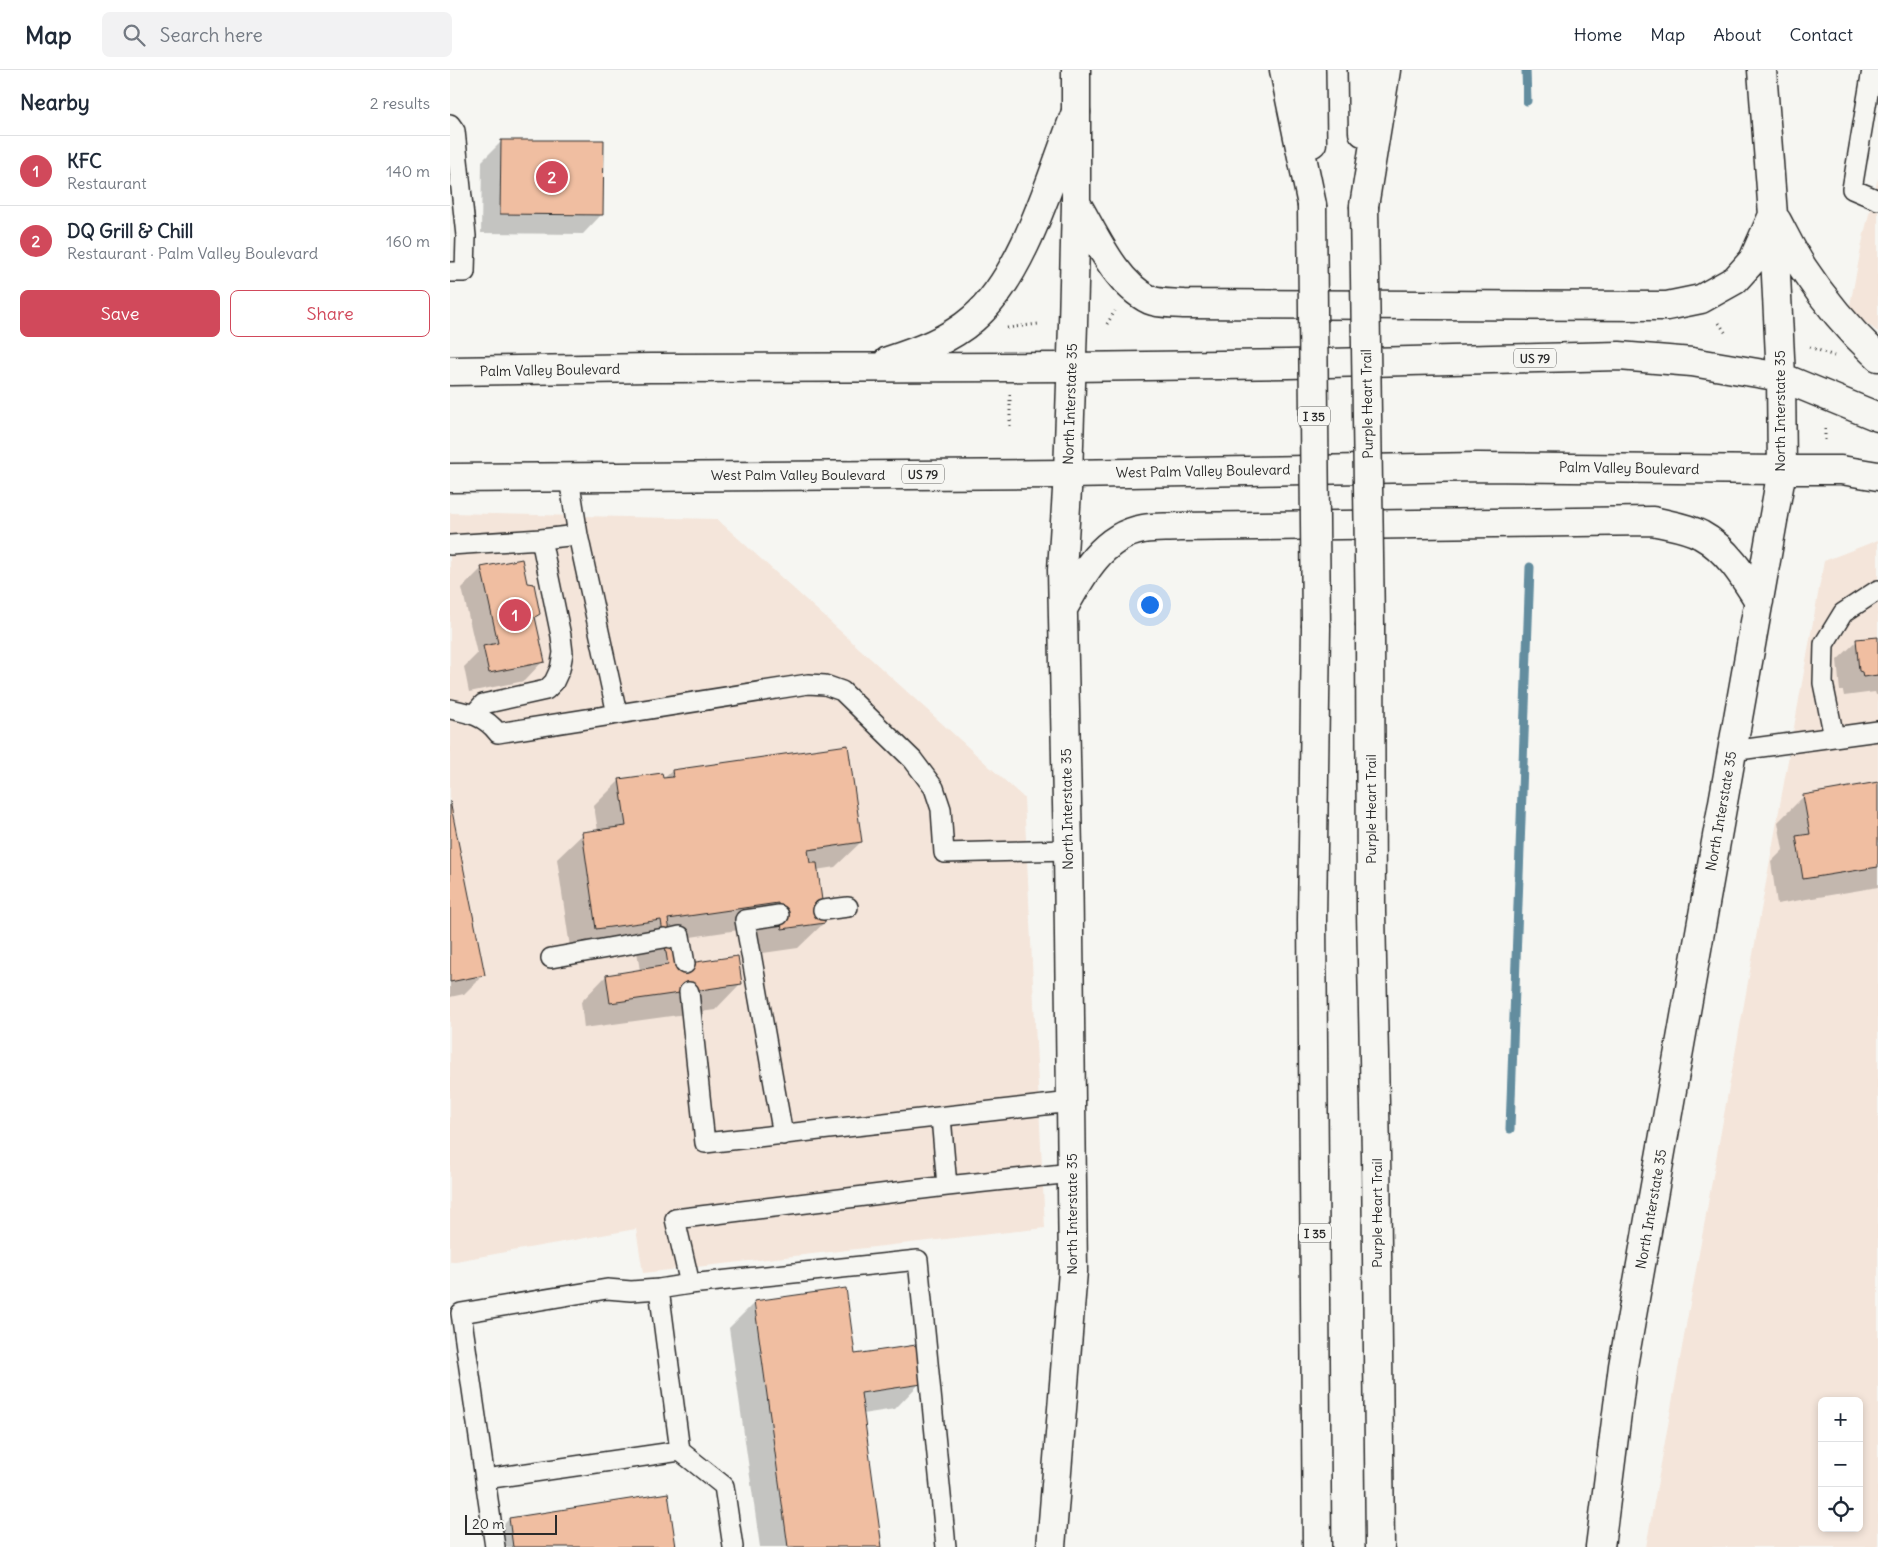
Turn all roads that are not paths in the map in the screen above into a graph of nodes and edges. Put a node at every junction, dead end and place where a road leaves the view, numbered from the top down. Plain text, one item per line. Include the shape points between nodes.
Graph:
1 (1076, 70) edge
2 (1284, 70) edge
3 (1311, 70) edge
4 (1362, 70) edge
5 (1386, 70) edge
6 (1762, 70) edge
7 (1872, 70) edge
8 (1076, 112) junction
9 (450, 124) edge
10 (1878, 200) edge
11 (1076, 203) junction
12 (1312, 205) junction
13 (1364, 206) junction
14 (1774, 215) junction
15 (450, 272) edge
16 (1878, 357) edge
17 (1071, 367) junction
18 (865, 368) junction
19 (450, 371) edge
20 (1782, 377) junction
21 (1878, 417) edge
22 (1477, 467) joint
23 (1782, 470) junction
24 (1068, 474) junction
25 (1878, 476) edge
26 (450, 478) edge
27 (569, 478) junction
28 (578, 535) junction
29 (541, 539) junction
30 (450, 546) edge
31 (1878, 590) edge
32 (1759, 601) junction
33 (1062, 610) junction
34 (450, 709) edge
35 (474, 714) junction
36 (616, 714) junction
37 (1878, 732) edge
38 (1834, 737) junction
39 (1732, 751) junction
40 (1068, 850) junction
41 (848, 907) dead end
42 (823, 910) dead end
43 (779, 915) dead end
44 (551, 958) dead end
45 (685, 964) dead end
46 (689, 992) dead end
47 (1071, 1102) junction
48 (941, 1117) junction
49 (783, 1135) junction
50 (1072, 1173) junction
51 (947, 1186) junction
52 (690, 1284) junction
53 (659, 1289) junction
54 (1378, 1316) junction
55 (680, 1451) junction
56 (485, 1479) junction
57 (495, 1547) edge
58 (733, 1547) edge
59 (946, 1547) edge
60 (1051, 1547) edge
61 (1317, 1547) edge
62 (1380, 1547) edge
63 (1396, 1547) edge
64 (1600, 1547) edge

1 - 8 main road, North Interstate 35
2 - 12 main road
3 - 12 main road, I 35
4 - 13 main road, Purple Heart Trail
5 - 13 main road
6 - 14 main road, North Interstate 35
7 - 10 lane via 1852,189
8 - 11 main road, North Interstate 35
8 - 18 main road via 1034,225 997,292 974,319 946,338
9 - 15 lane via 455,131 466,236 465,272
11 - 14 main road via 1130,288 1151,301 1184,304 1667,306 1701,299 1735,280 1753,260
11 - 17 main road, North Interstate 35
12 - 61 main road, I 35, bridge via 1316,627 1312,920
13 - 54 main road, Purple Heart Trail, bridge
14 - 16 main road via 1803,268 1830,305
14 - 20 main road, North Interstate 35
17 - 18 main road, US 79
17 - 20 main road, US 79 via 1620,356 1692,362
17 - 24 main road, North Interstate 35
18 - 19 main road, Palm Valley Boulevard / US 79
20 - 21 main road
20 - 23 main road, North Interstate 35
22 - 23 main road, Palm Valley Boulevard / US 79
22 - 24 main road, West Palm Valley Boulevard / US 79
23 - 25 main road, Palm Valley Boulevard via 1841,470
23 - 32 main road, North Interstate 35
24 - 27 main road, West Palm Valley Boulevard / US 79
24 - 33 main road, North Interstate 35
26 - 27 main road, West Palm Valley Boulevard / US 79
27 - 28 lane
28 - 29 lane
28 - 36 lane
29 - 30 lane
29 - 35 lane via 561,636 563,653 560,669 546,690 484,704
31 - 38 lane via 1843,613 1824,644 1823,683
32 - 33 main road via 1721,550 1700,534 1653,521 1178,527 1142,529 1118,539 1098,554
32 - 39 main road, North Interstate 35
33 - 40 main road, North Interstate 35
34 - 35 lane
35 - 36 lane via 490,723 498,733
36 - 40 lane via 808,684 824,685 842,691 913,760 934,788 941,809 944,853
37 - 38 lane
38 - 39 lane
39 - 64 main road, North Interstate 35 via 1623,1366
40 - 47 main road, North Interstate 35
41 - 42 lane
43 - 49 lane via 745,920
44 - 45 lane via 680,936
46 - 49 lane via 705,1143
47 - 48 lane
47 - 50 main road, North Interstate 35
48 - 49 lane
48 - 51 lane
50 - 51 lane
50 - 60 main road, North Interstate 35 via 1073,1271
51 - 52 lane via 675,1219
52 - 53 lane
52 - 59 lane via 918,1260
53 - 55 lane
53 - 56 lane via 607,1289 461,1313
54 - 62 main road, Purple Heart Trail
54 - 63 main road
55 - 56 lane
55 - 58 lane via 724,1486
56 - 57 lane

